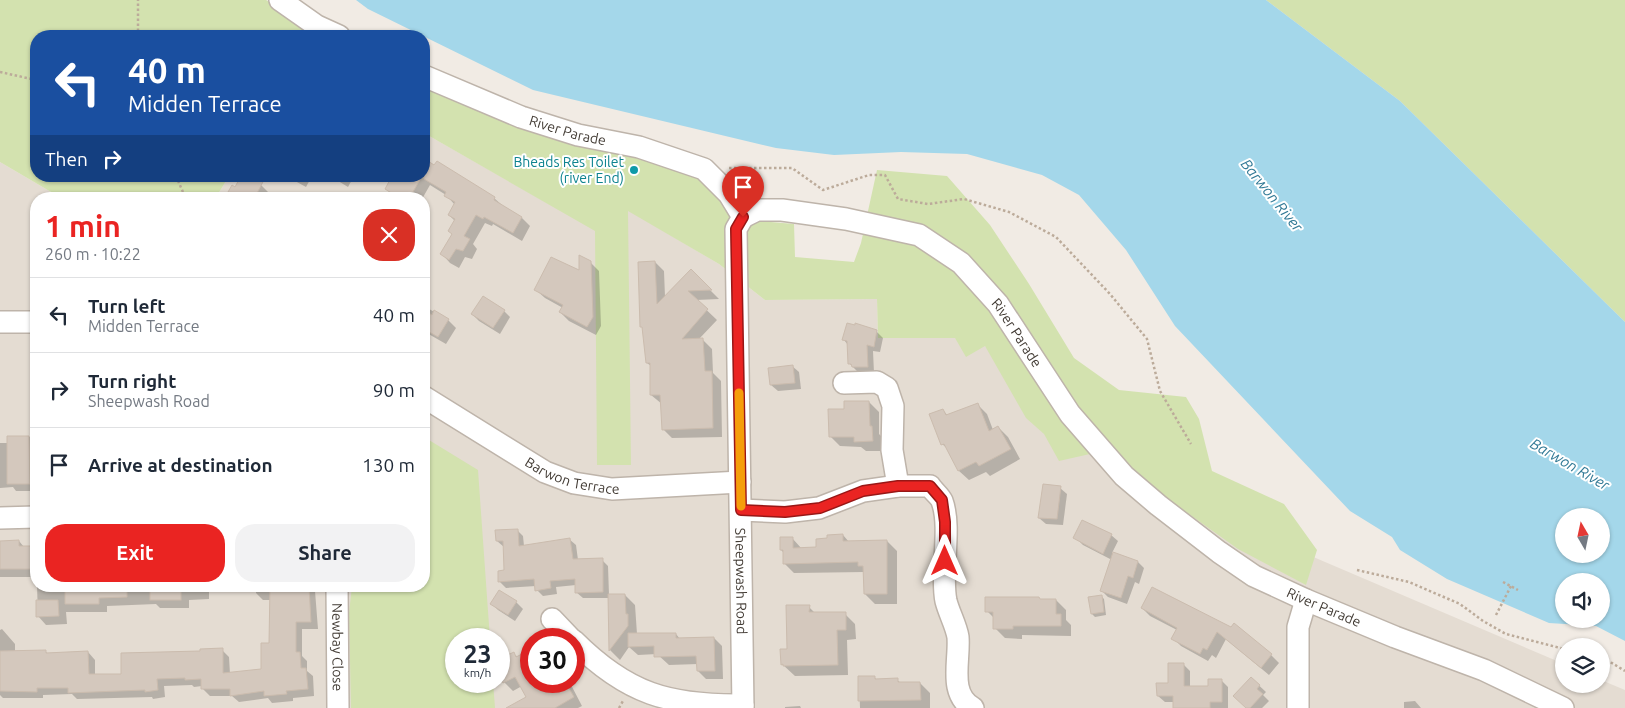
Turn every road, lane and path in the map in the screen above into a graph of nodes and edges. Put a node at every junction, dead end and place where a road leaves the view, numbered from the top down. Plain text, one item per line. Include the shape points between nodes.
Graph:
1 (138, 0) edge
2 (280, 0) edge
3 (138, 30) edge
4 (326, 30) edge
5 (0, 72) edge
6 (30, 79) edge
7 (430, 79) edge
8 (704, 169) junction
9 (743, 217) junction
10 (0, 322) edge
11 (30, 322) edge
12 (844, 383) dead end
13 (430, 401) edge
14 (1192, 444) dead end
15 (740, 482) junction
16 (898, 486) junction
17 (741, 510) junction
18 (30, 517) edge
19 (0, 518) edge
20 (1357, 570) dead end
21 (1504, 582) dead end
22 (1511, 586) junction
23 (1518, 590) dead end
24 (337, 592) edge
25 (1306, 600) junction
26 (1496, 615) dead end
27 (552, 619) dead end
28 (561, 628) edge
29 (1555, 647) edge
30 (585, 652) edge
31 (1610, 662) edge
32 (1625, 671) edge
33 (965, 706) edge
34 (744, 707) edge
35 (338, 708) edge
36 (1298, 708) edge
37 (1562, 708) edge

1 - 3 path
2 - 4 street
5 - 6 path
7 - 8 street, River Parade via 521,117 578,135 639,147
8 - 9 street, River Parade via 729,194
8 - 14 path via 792,168 823,190 869,175 885,175 898,199 928,204 964,199 1009,212 1056,237 1147,339 1160,391
9 - 15 street, Sheepwash Road via 736,229
9 - 25 street, River Parade via 757,210 782,210 846,219 919,235 961,264 998,304 1070,414 1124,476 1254,576
10 - 11 street
12 - 16 street via 877,382 887,388 894,406 892,450
13 - 15 street, Barwon Terrace via 545,472 574,483 612,489
15 - 17 street, Sheepwash Road
16 - 17 street via 863,491 820,508 785,512
16 - 33 street via 930,486 942,500 946,600 958,637 957,676
17 - 34 street, Sheepwash Road
18 - 19 street
20 - 29 path via 1409,582 1460,604 1506,634
21 - 22 path
22 - 23 path
22 - 26 path
24 - 35 street, Newbay Close
25 - 36 street via 1298,626
25 - 37 street, River Parade via 1484,670
27 - 28 street
30 - 34 street via 612,675 662,698
31 - 32 path

